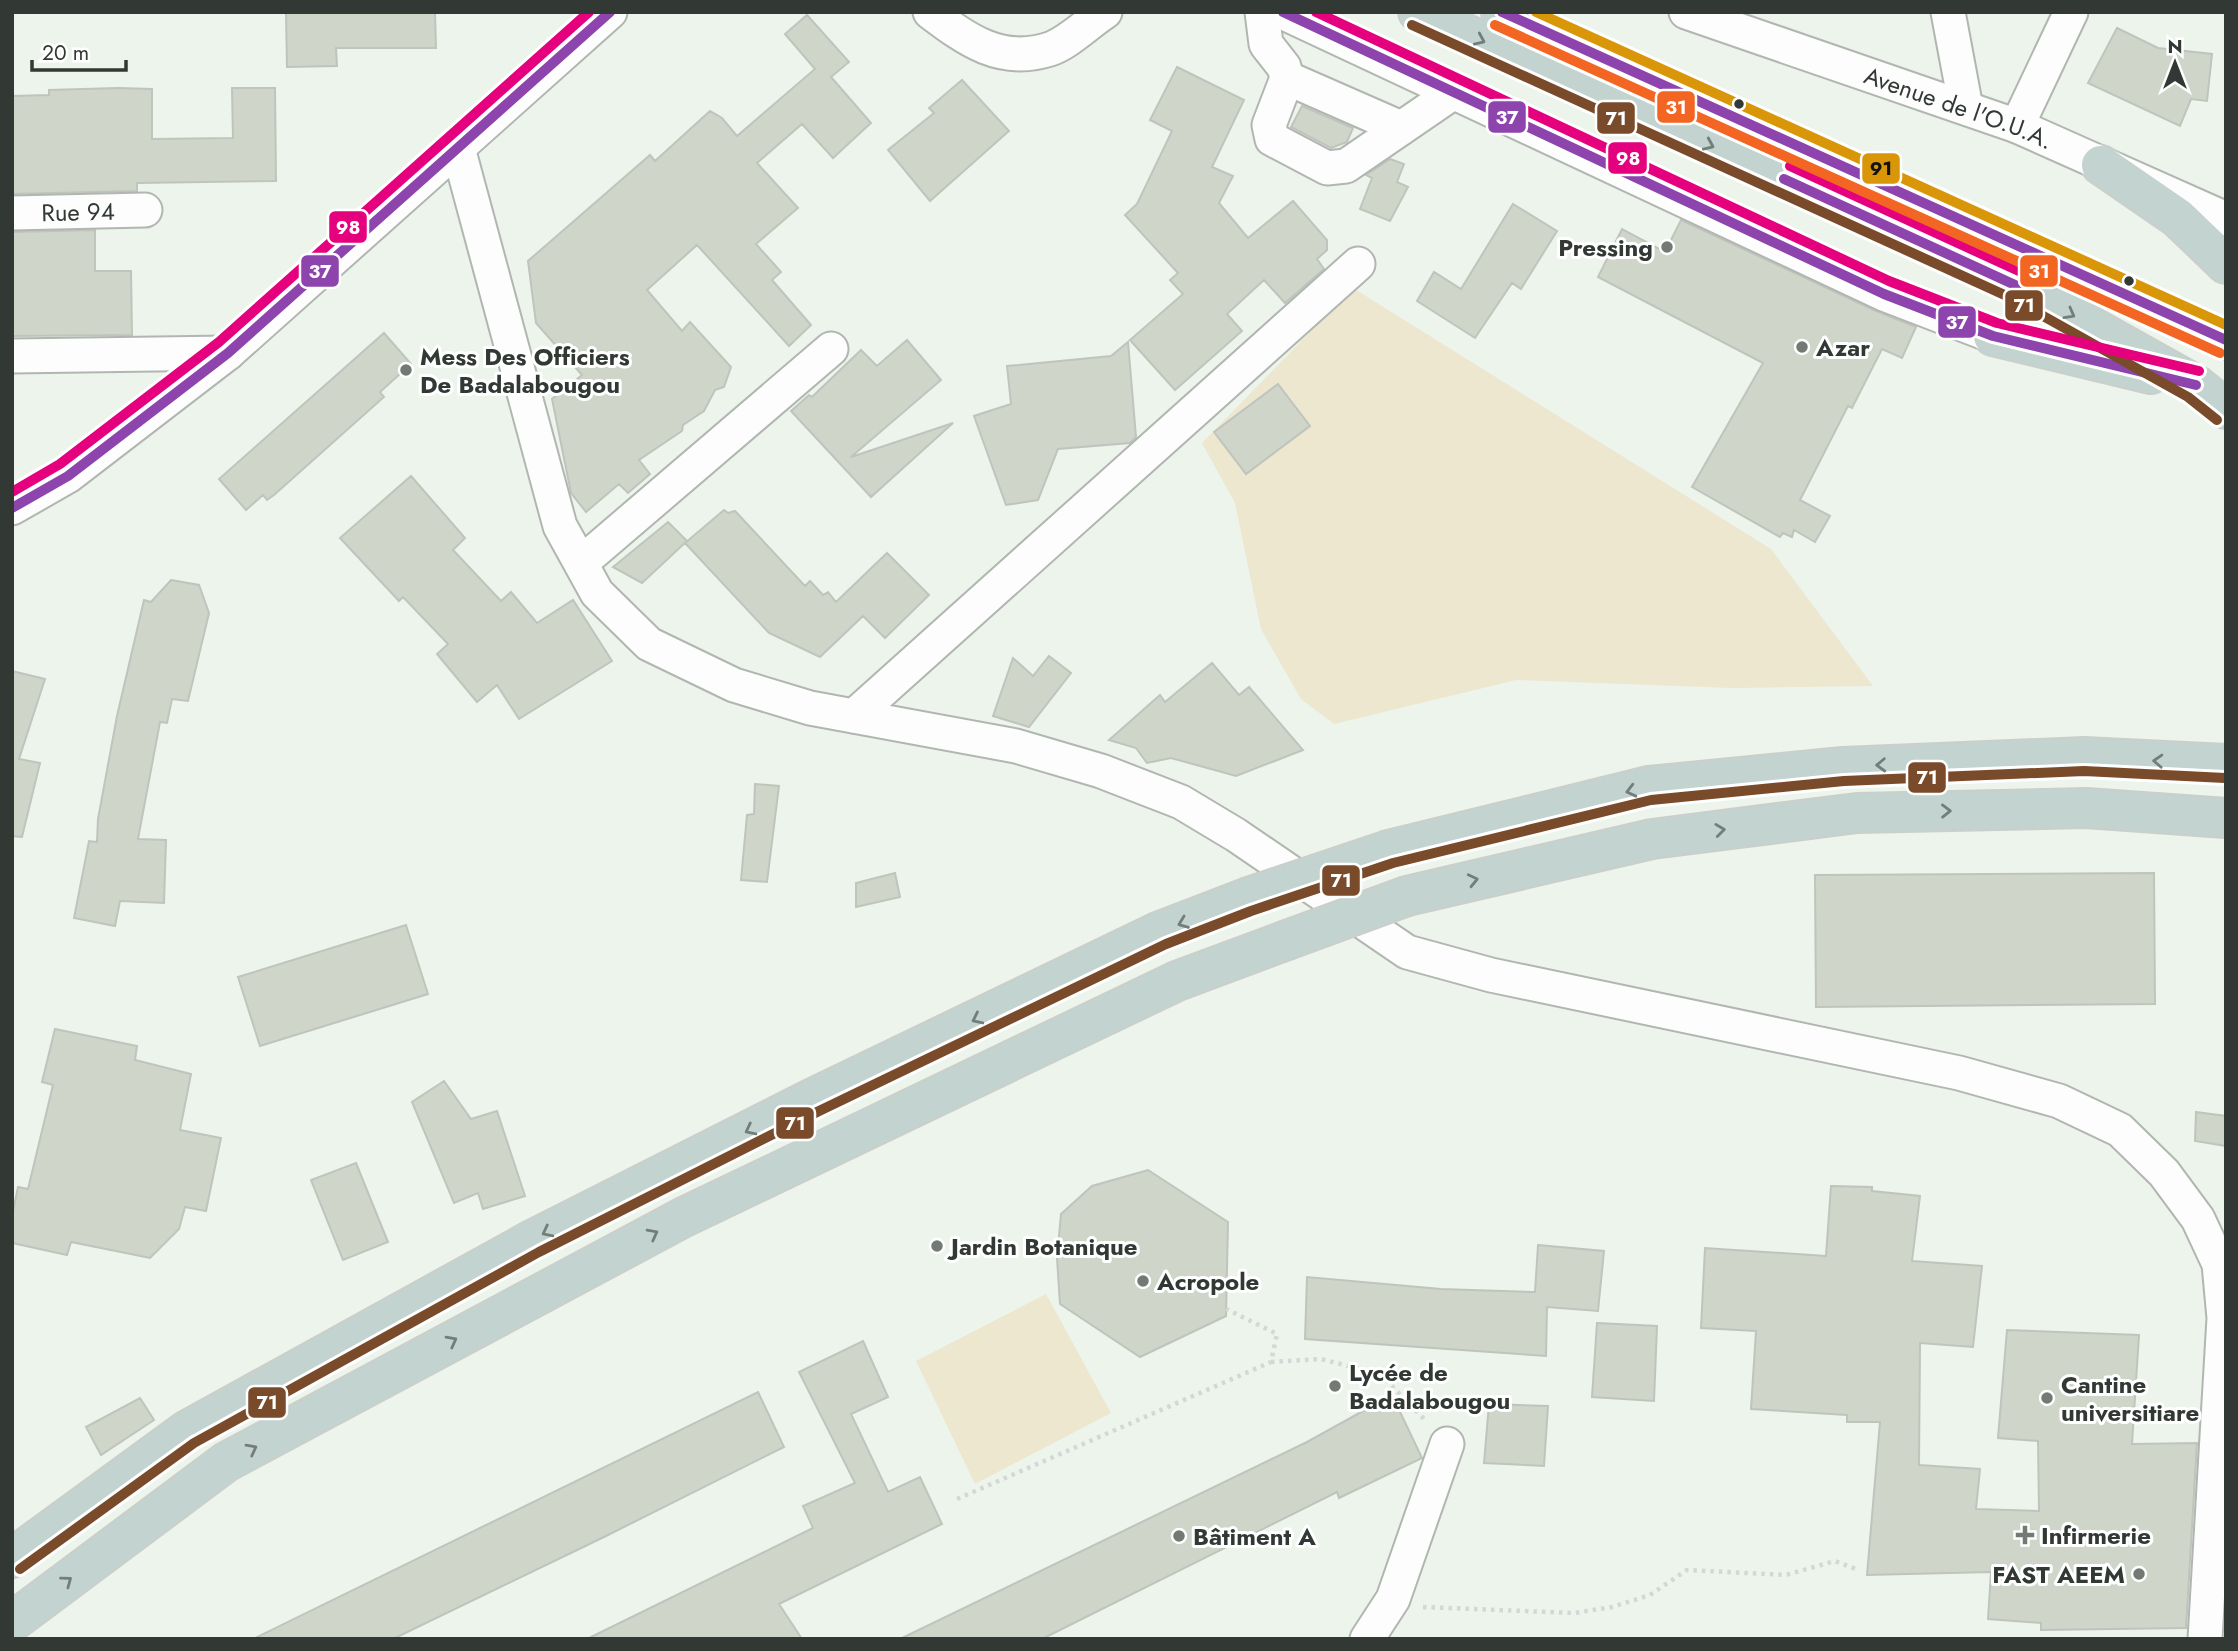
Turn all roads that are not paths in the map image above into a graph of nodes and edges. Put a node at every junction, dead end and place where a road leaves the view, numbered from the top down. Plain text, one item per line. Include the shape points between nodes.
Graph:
1 (610, 12) edge
2 (930, 12) edge
3 (1105, 12) edge
4 (1262, 12) edge
5 (1282, 12) edge
6 (1418, 12) edge
7 (1501, 12) edge
8 (1686, 12) edge
9 (1948, 12) edge
10 (2071, 12) edge
11 (1762, 24) edge
12 (1287, 78) junction
13 (1454, 92) junction
14 (1966, 108) junction
15 (2017, 126) junction
16 (1401, 128) junction
17 (458, 148) junction
18 (2101, 165) junction
19 (145, 210) dead end
20 (12, 213) edge
21 (2226, 219) edge
22 (1358, 264) dead end
23 (2226, 264) edge
24 (1993, 337) joint
25 (2226, 340) edge
26 (831, 349) dead end
27 (228, 353) junction
28 (12, 356) edge
29 (2196, 385) junction
30 (2226, 409) edge
31 (12, 508) edge
32 (581, 563) junction
33 (854, 716) junction
34 (2226, 764) edge
35 (2226, 818) edge
36 (1447, 1444) road end
37 (12, 1558) edge
38 (12, 1622) edge
39 (1367, 1639) edge
40 (2205, 1639) edge

1 - 17 street
2 - 3 street via 992,52 1018,53 1051,49
4 - 12 street via 1266,44
5 - 13 street
6 -> 29 highway via 2015,284
7 - 25 highway
8 - 11 street, Avenue de l'O.U.A.
9 - 14 street
10 - 15 street
11 - 14 street, Avenue de l'O.U.A.
12 - 16 street
12 - 16 street via 1269,125 1272,139 1327,168 1346,166
13 - 16 street
13 - 24 street via 1884,293
14 - 15 street, Avenue de l'O.U.A.
15 - 18 street, Avenue de l'O.U.A.
17 - 27 street
17 - 32 street via 560,526
18 - 21 street, Avenue de l'O.U.A.
18 - 23 highway via 2178,218
19 - 20 street, Rue 94
22 - 33 street
24 - 29 highway
26 - 32 street
27 - 28 street
27 - 31 street via 68,476
29 - 30 highway
32 - 33 street via 597,593 649,644 734,685
33 - 40 street via 1016,746 1101,771 1181,802 1407,952 1491,975 1959,1073 2059,1101 2120,1130 2164,1172 2198,1219 2219,1264 2224,1318
34 -> 37 highway, bridge via 2084,757 1815,769 1649,786 1389,850 1247,898 1160,931 532,1240 186,1430
38 -> 35 highway, bridge via 226,1462 672,1223 1177,981 1407,896 1652,839 1857,813 2086,808
36 - 39 street via 1391,1602

